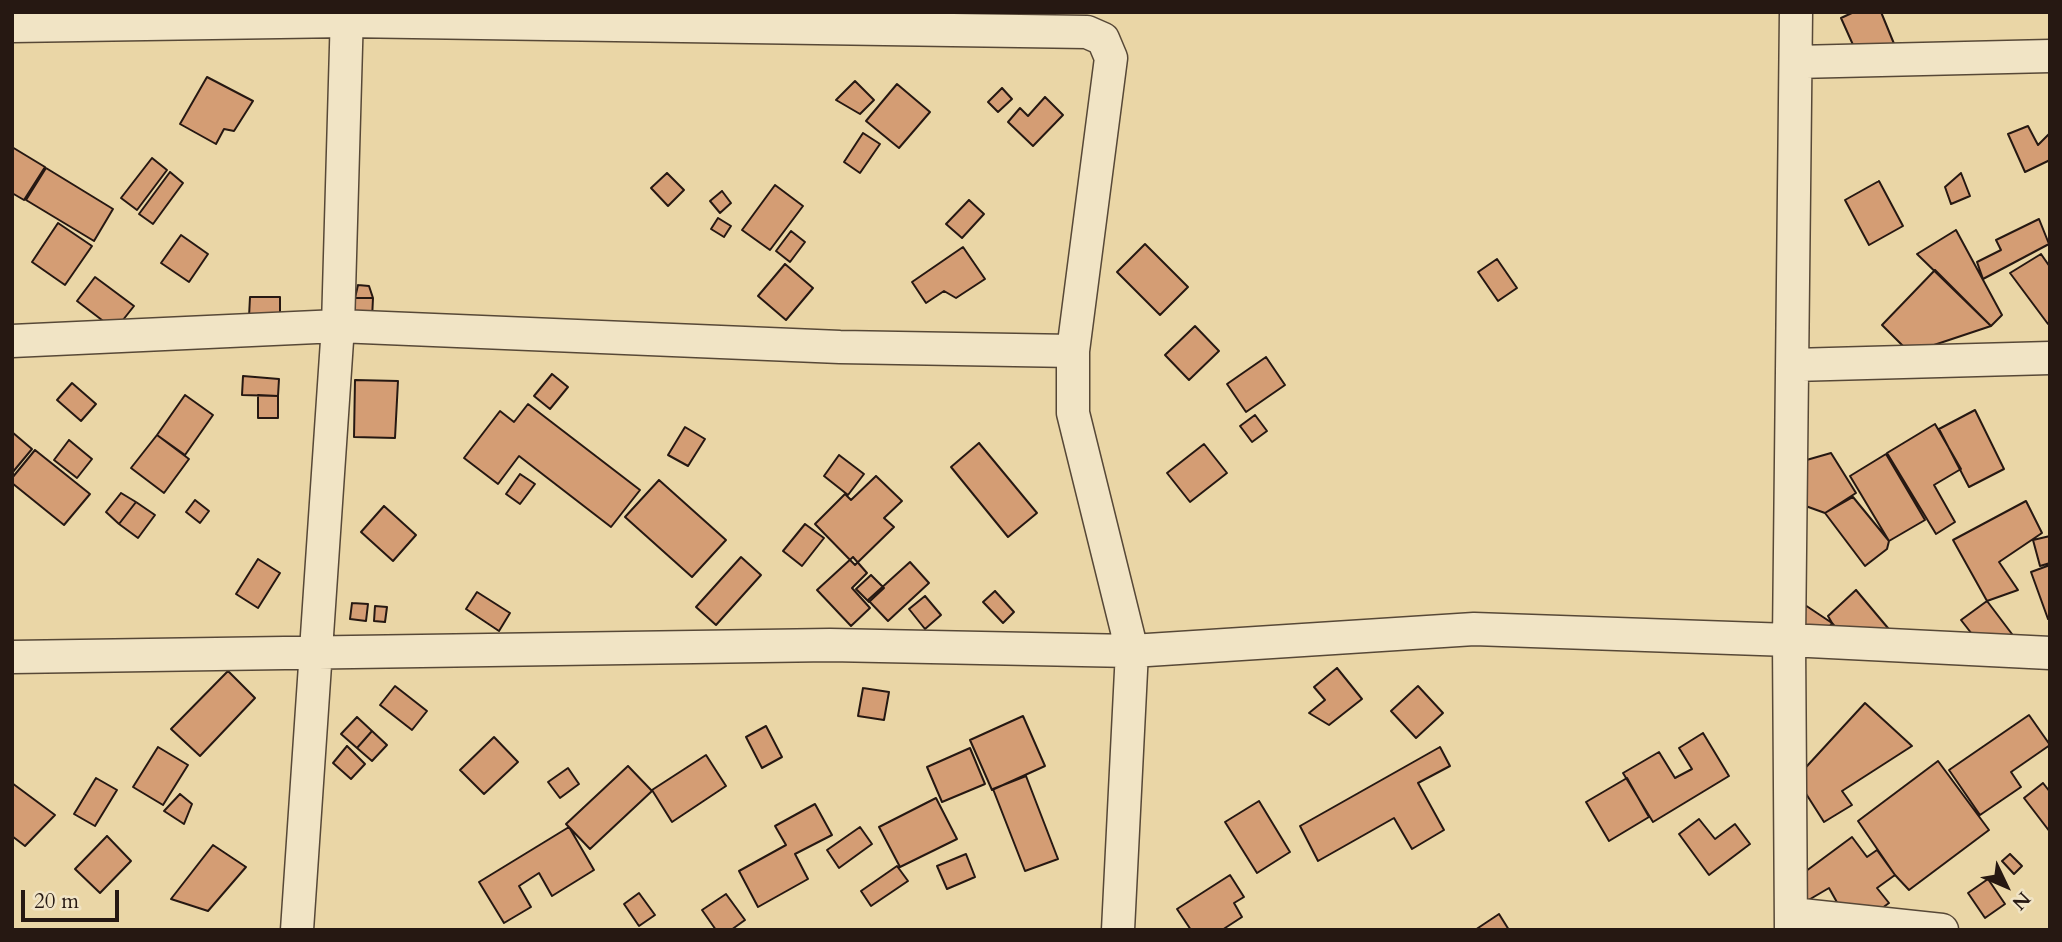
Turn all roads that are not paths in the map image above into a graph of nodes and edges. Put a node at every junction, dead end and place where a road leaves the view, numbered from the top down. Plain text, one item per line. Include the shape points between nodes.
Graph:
1 (1796, 12) edge
2 (346, 17) edge
3 (12, 26) edge
4 (2050, 56) edge
5 (1796, 62) junction
6 (338, 327) junction
7 (12, 341) edge
8 (1073, 351) junction
9 (2050, 358) edge
10 (1793, 365) junction
11 (1789, 640) junction
12 (1132, 651) junction
13 (316, 653) junction
14 (2050, 653) edge
15 (12, 657) edge
16 (1791, 922) edge
17 (297, 930) edge
18 (1118, 930) edge
19 (1942, 930) edge

1 - 5 street
2 - 3 street
2 - 6 street
2 - 8 street via 1087,32 1103,39 1111,58
4 - 5 street
5 - 10 street
6 - 7 street
6 - 8 street via 841,347
6 - 13 street
8 - 12 street via 1073,413
9 - 10 street
10 - 11 street
11 - 12 street via 1474,629
11 - 14 street
11 - 16 street
12 - 13 street via 830,645
12 - 18 street
13 - 15 street
13 - 17 street
16 - 19 street

